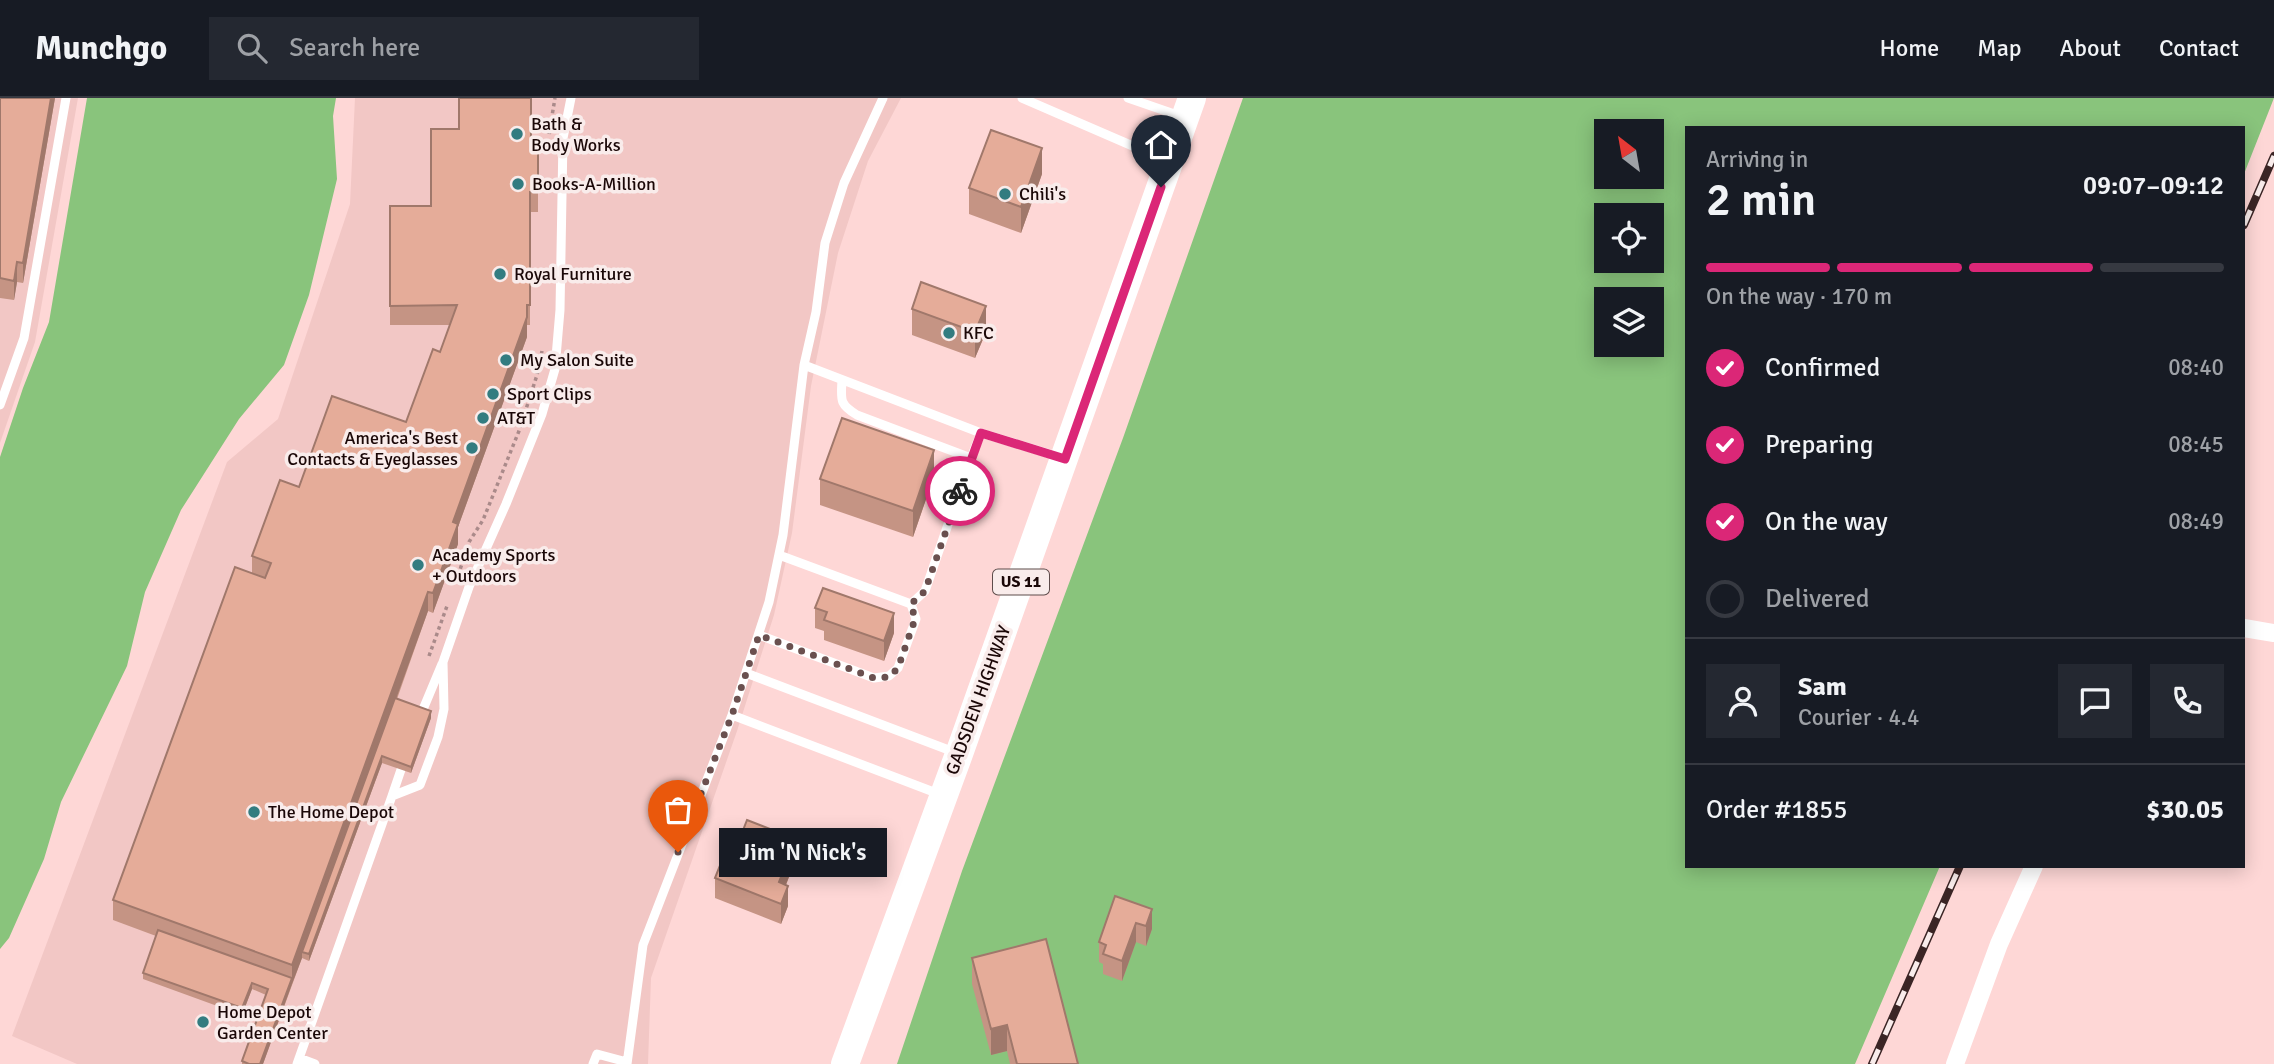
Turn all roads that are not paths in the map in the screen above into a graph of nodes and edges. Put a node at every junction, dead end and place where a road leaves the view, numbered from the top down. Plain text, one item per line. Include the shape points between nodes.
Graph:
1 (66, 98) edge
2 (571, 98) edge
3 (883, 98) edge
4 (1022, 98) edge
5 (1128, 98) edge
6 (1188, 108) edge
7 (1169, 162) junction
8 (804, 365) junction
9 (842, 380) junction
10 (0, 405) edge
11 (981, 433) junction
12 (971, 458) junction
13 (1065, 459) junction
14 (779, 555) junction
15 (911, 604) junction
16 (2245, 628) edge
17 (2274, 633) edge
18 (759, 635) junction
19 (443, 662) junction
20 (746, 673) junction
21 (732, 715) junction
22 (417, 724) edge
23 (408, 748) edge
24 (959, 754) junction
25 (392, 796) junction
26 (943, 796) junction
27 (2033, 868) edge
28 (298, 1061) edge
29 (627, 1063) edge
30 (315, 1064) edge
31 (593, 1064) edge
32 (845, 1064) edge
33 (1955, 1064) edge

1 - 10 lane via 24,338
2 - 19 lane via 563,138 561,310 555,369 542,414
3 - 8 lane via 844,183 825,243
4 - 7 lane
5 - 6 lane
6 - 7 main road, GADSDEN HIGHWAY / US 11
7 - 13 main road, GADSDEN HIGHWAY / US 11
8 - 9 lane
8 - 14 lane
9 - 11 lane
9 - 12 lane via 844,407
11 - 12 lane
11 - 13 lane
12 - 15 lane via 925,591
13 - 24 main road, GADSDEN HIGHWAY / US 11
14 - 15 lane
14 - 18 lane
15 - 18 lane via 915,619 898,668 889,677 874,678
16 - 17 street
18 - 20 lane
19 - 22 lane
19 - 25 lane via 444,709 420,785
20 - 21 lane
20 - 24 lane
21 - 26 lane
21 - 29 lane via 643,945
23 - 25 lane
24 - 26 main road, GADSDEN HIGHWAY / US 11
25 - 28 lane
26 - 32 main road, GADSDEN HIGHWAY / US 11
27 - 33 street via 1999,944
28 - 30 lane
29 - 31 lane via 597,1054

